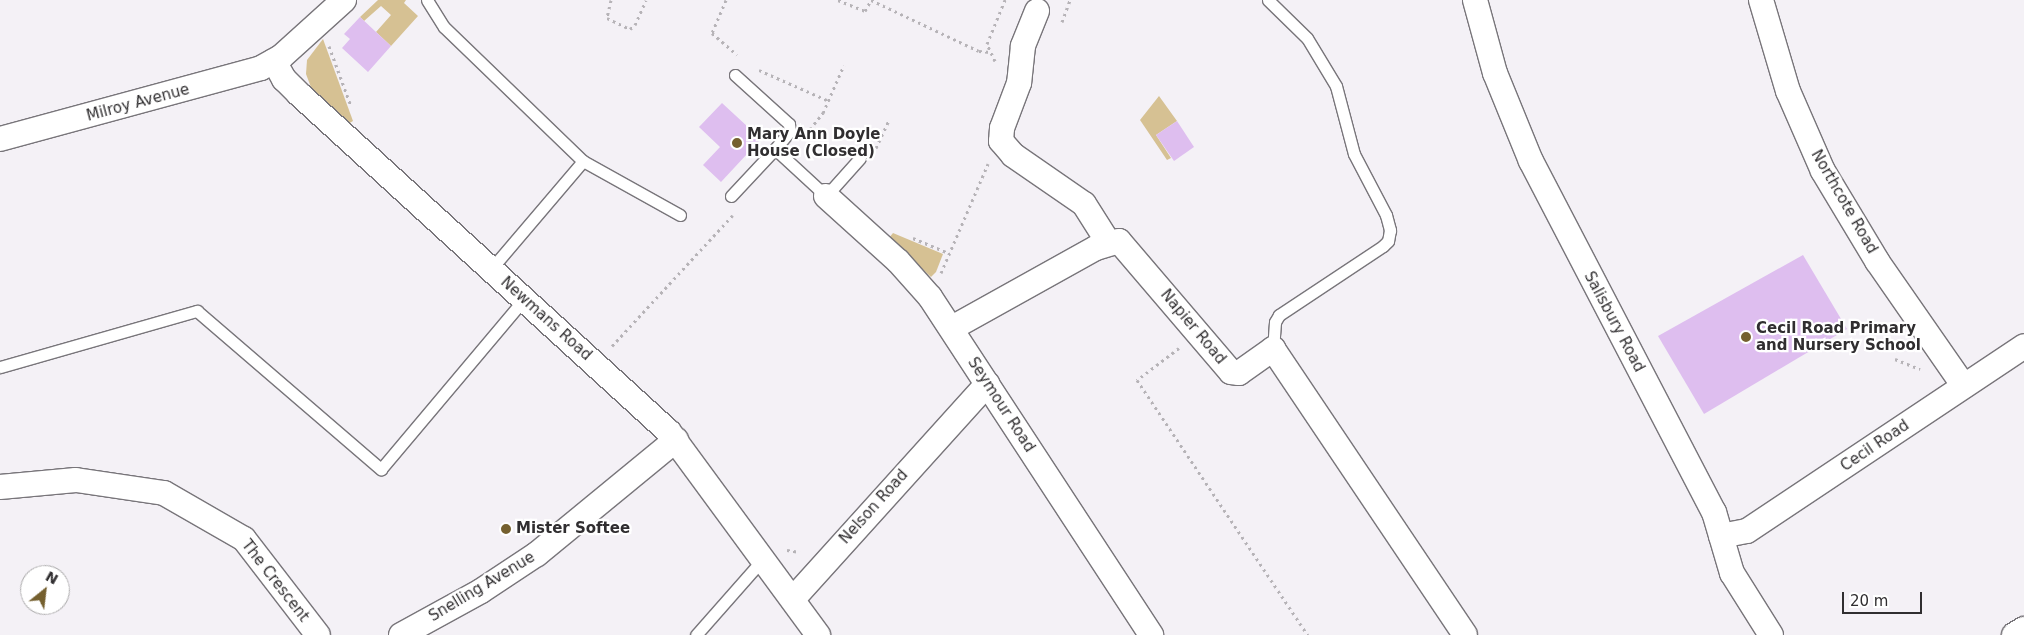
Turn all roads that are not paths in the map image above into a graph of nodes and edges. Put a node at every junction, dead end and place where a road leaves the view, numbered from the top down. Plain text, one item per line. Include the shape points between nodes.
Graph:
1 (344, 0) edge
2 (426, 0) edge
3 (1268, 0) edge
4 (1475, 0) edge
5 (1761, 0) edge
6 (1037, 6) edge
7 (274, 61) junction
8 (735, 75) dead end
9 (0, 139) edge
10 (774, 149) junction
11 (860, 158) dead end
12 (583, 161) junction
13 (731, 196) dead end
14 (826, 196) junction
15 (680, 215) dead end
16 (1108, 242) junction
17 (491, 269) junction
18 (525, 298) junction
19 (952, 328) junction
20 (2024, 346) edge
21 (1272, 349) junction
22 (0, 367) edge
23 (987, 384) junction
24 (1964, 386) junction
25 (676, 440) junction
26 (0, 487) edge
27 (1722, 536) junction
28 (772, 552) junction
29 (793, 599) junction
30 (2024, 629) edge
31 (318, 635) edge
32 (401, 635) edge
33 (696, 635) edge
34 (818, 635) edge
35 (1151, 635) edge
36 (1465, 635) edge
37 (1771, 635) edge
38 (2014, 635) edge

1 - 7 street, Milroy Avenue
2 - 12 lane via 444,27
3 - 21 lane via 1307,38 1336,86 1354,154 1386,214 1390,230 1388,241 1383,246 1278,315
4 - 27 street, Salisbury Road via 1495,73 1531,161 1714,512
5 - 24 street, Northcote Road via 1788,91 1822,171 1877,261
6 - 16 street via 1001,141 1013,155 1084,204
7 - 9 street, Milroy Avenue via 242,76
7 - 17 street, Newmans Road via 284,79
8 - 10 lane via 791,126
10 - 13 lane
10 - 14 lane
11 - 14 lane
12 - 15 lane
12 - 17 lane
14 - 19 street, Seymour Road via 911,274
16 - 19 street
16 - 21 street, Napier Road via 1117,240 1125,246 1233,373
17 - 18 street, Newmans Road
18 - 22 lane via 381,470 197,311
18 - 25 street, Newmans Road
19 - 23 street, Seymour Road
20 - 24 street, Cecil Road
21 - 36 street
23 - 29 street, Nelson Road
23 - 35 street, Seymour Road
24 - 27 street, Cecil Road via 1747,531
25 - 28 street, Newmans Road
25 - 32 street, Snelling Avenue via 525,562
26 - 31 street, The Crescent via 76,480 164,493 244,539
27 - 37 street, Salisbury Road via 1732,573
28 - 29 street, Newmans Road
28 - 33 lane
29 - 34 street
30 - 38 street

